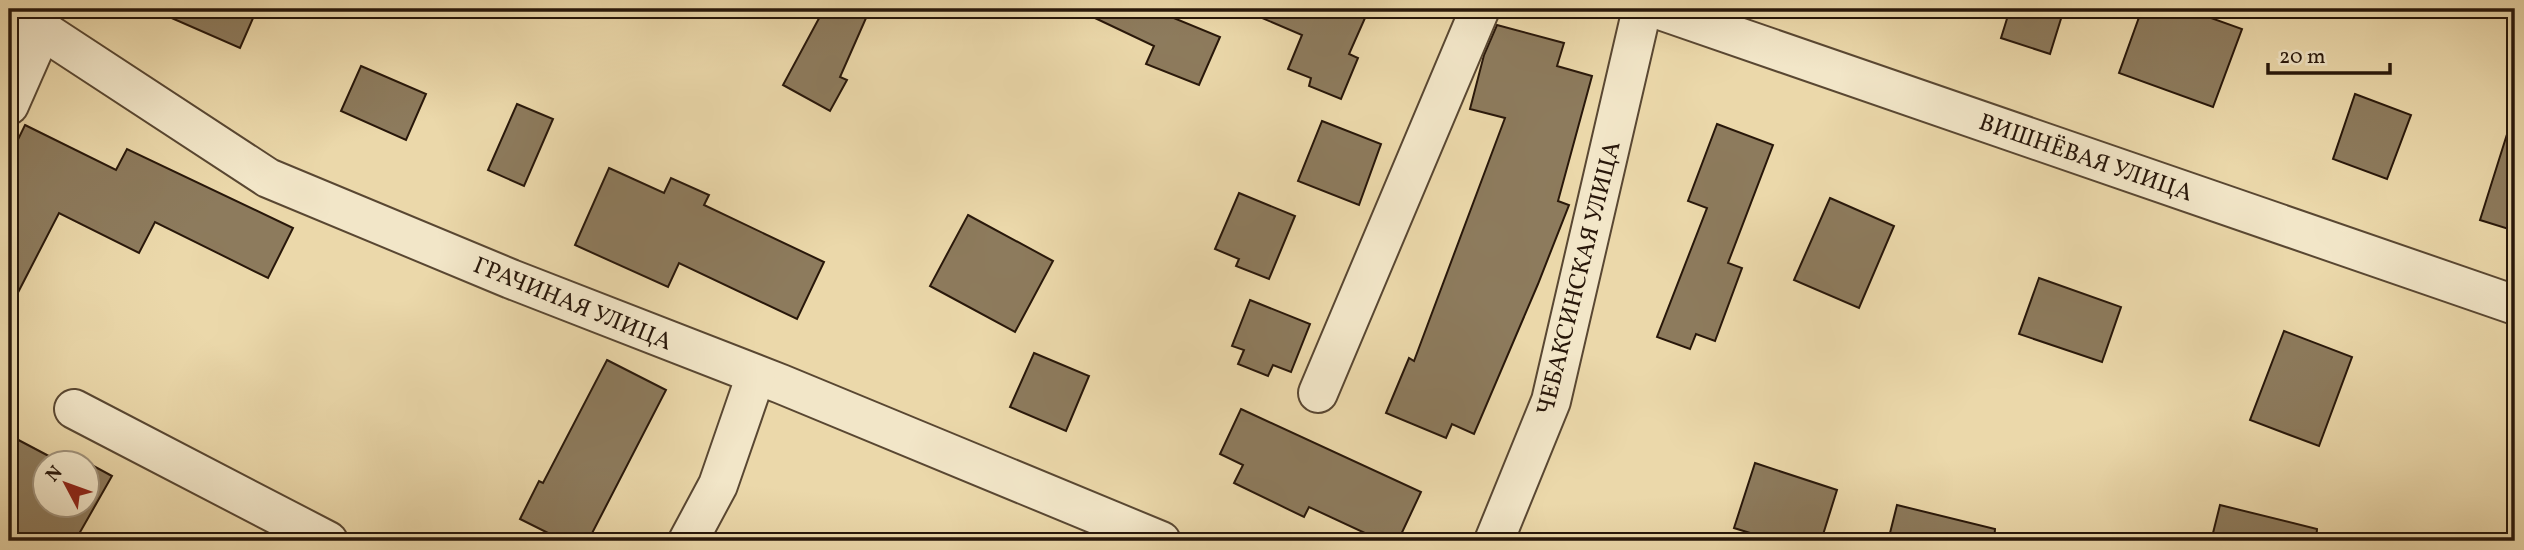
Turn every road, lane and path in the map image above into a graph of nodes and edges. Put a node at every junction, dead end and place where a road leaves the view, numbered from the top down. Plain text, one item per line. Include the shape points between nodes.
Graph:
1 (1480, 9) edge
2 (1643, 9) edge
3 (1657, 9) edge
4 (29, 20) edge
5 (9, 105) edge
6 (2515, 305) edge
7 (756, 375) junction
8 (1318, 393) dead end
9 (74, 409) dead end
10 (328, 541) edge
11 (688, 541) edge
12 (1161, 541) edge
13 (1494, 541) edge

1 - 8 street
2 - 13 street, ЧЕБАКСИНСКАЯ УЛИЦА via 1551,401
3 - 6 street, ВИШНЁВАЯ УЛИЦА
4 - 5 street
4 - 7 street, ГРАЧИНАЯ УЛИЦА via 268,178
7 - 11 street via 718,485
7 - 12 street, ГРАЧИНАЯ УЛИЦА
9 - 10 street

